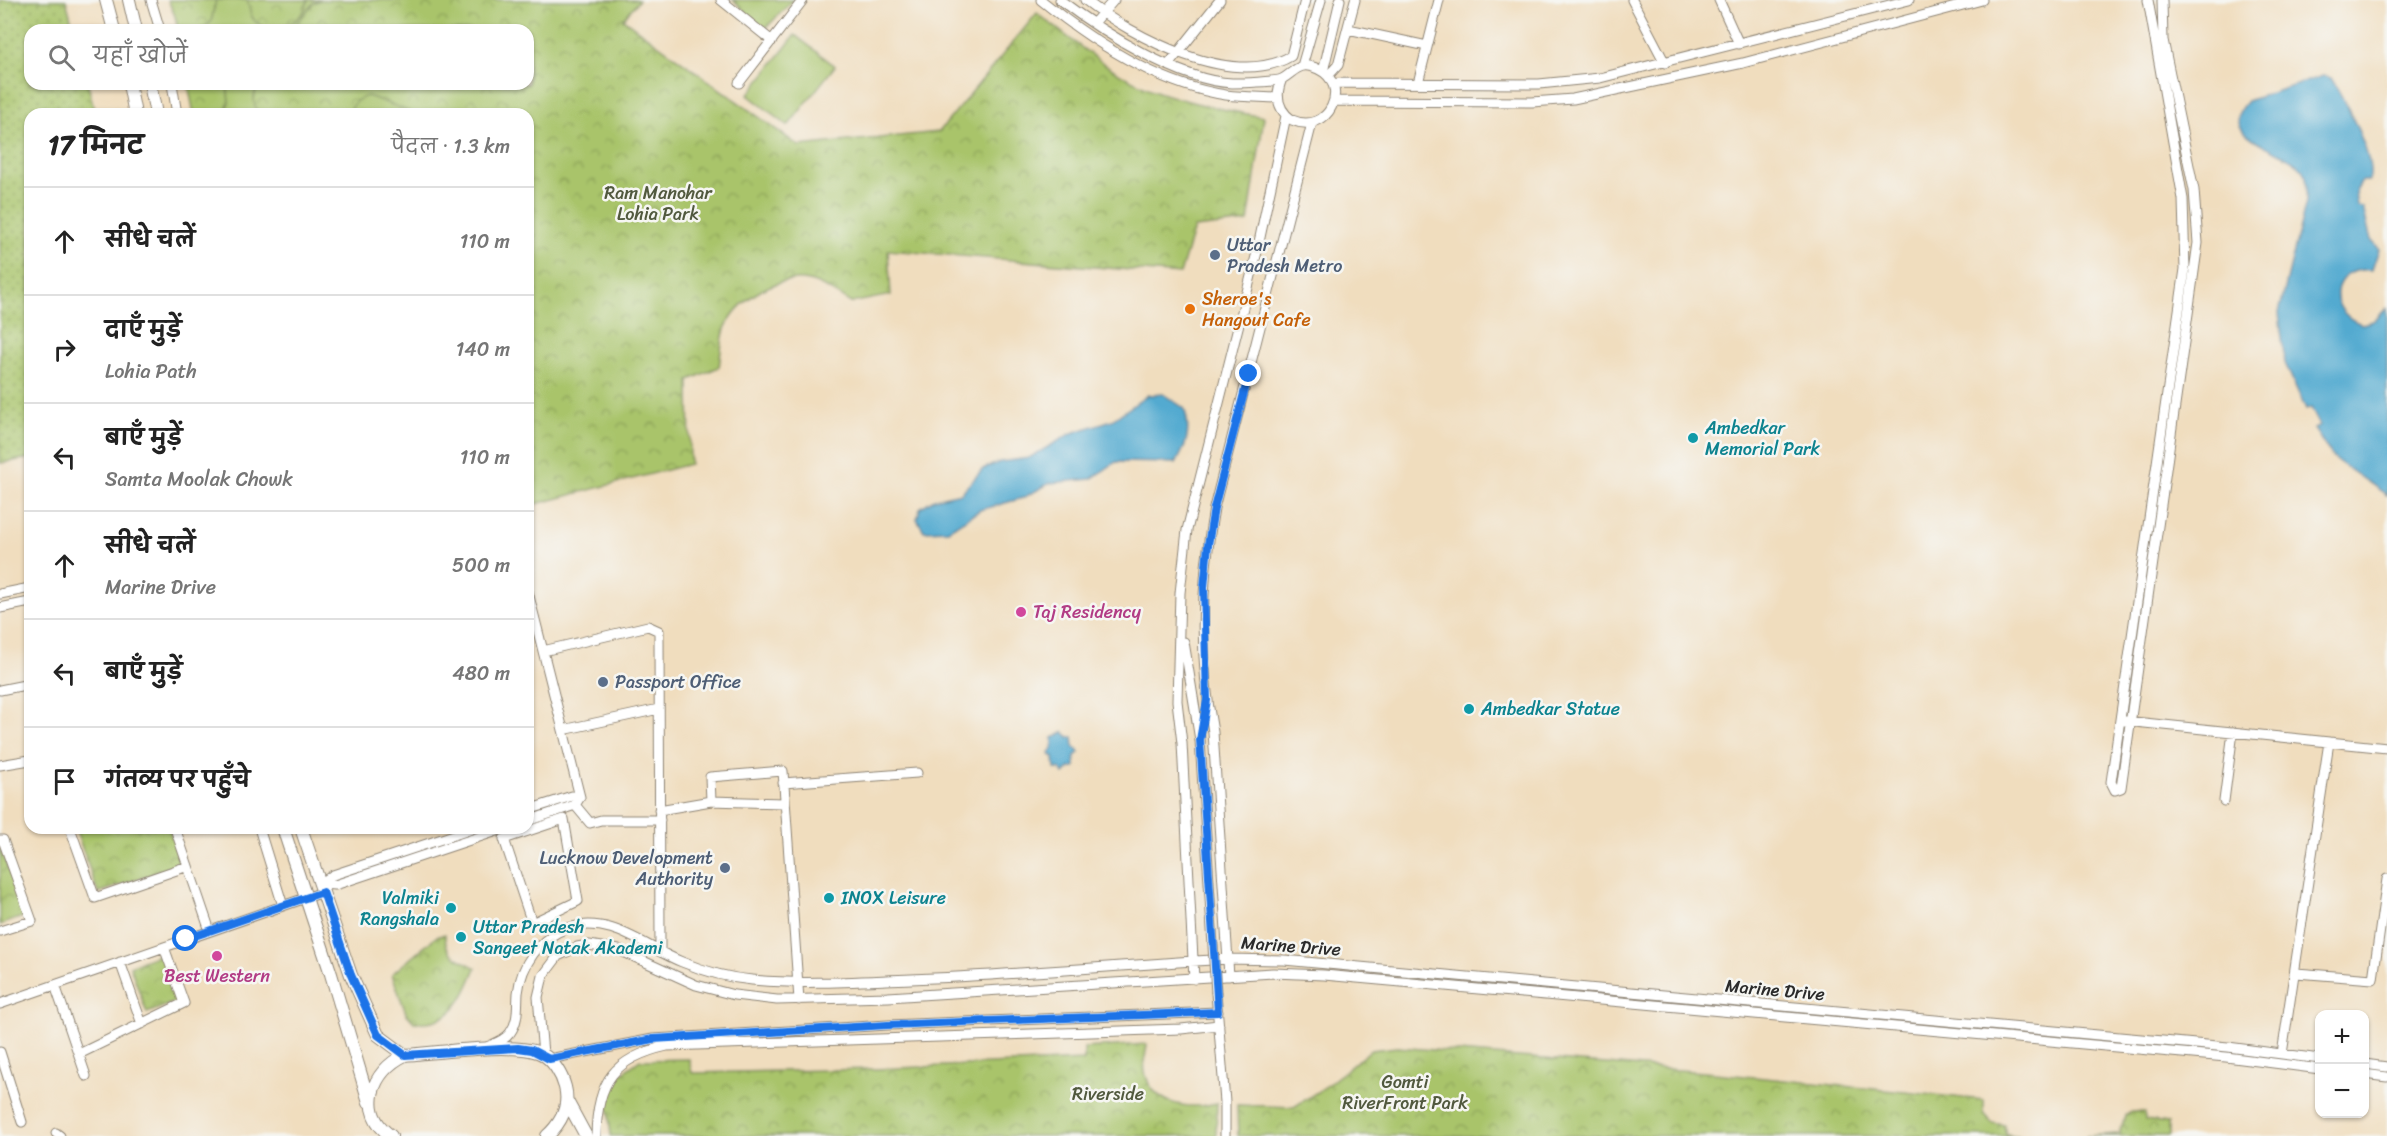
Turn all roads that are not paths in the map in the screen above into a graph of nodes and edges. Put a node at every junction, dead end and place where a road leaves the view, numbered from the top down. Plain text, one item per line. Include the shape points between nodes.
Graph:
1 (106, 0) edge
2 (129, 0) edge
3 (151, 0) edge
4 (721, 0) edge
5 (803, 0) edge
6 (1041, 0) edge
7 (1060, 0) edge
8 (1085, 0) edge
9 (1114, 0) edge
10 (1220, 0) edge
11 (1305, 0) edge
12 (1321, 0) edge
13 (1340, 0) edge
14 (1355, 0) edge
15 (1439, 0) edge
16 (1632, 0) edge
17 (1719, 0) edge
18 (1909, 0) edge
19 (1982, 0) edge
20 (2148, 0) edge
21 (2162, 0) edge
22 (1103, 12) junction
23 (1094, 23) junction
24 (112, 24) edge
25 (135, 24) edge
26 (158, 24) edge
27 (1348, 29) junction
28 (771, 41) junction
29 (1739, 44) junction
30 (1427, 46) junction
31 (1180, 51) junction
32 (1665, 63) junction
33 (1170, 64) junction
34 (1302, 66) junction
35 (1328, 77) junction
36 (1282, 79) junction
37 (739, 82) dead end
38 (1418, 83) junction
39 (130, 90) edge
40 (151, 90) edge
41 (173, 90) edge
42 (1277, 98) junction
43 (1334, 101) junction
44 (134, 108) edge
45 (155, 108) edge
46 (176, 108) edge
47 (1286, 116) junction
48 (1312, 123) junction
49 (24, 589) edge
50 (0, 594) edge
51 (24, 603) edge
52 (0, 608) edge
53 (1180, 615) junction
54 (534, 616) edge
55 (543, 651) junction
56 (24, 685) edge
57 (0, 690) edge
58 (1207, 700) junction
59 (659, 709) junction
60 (2125, 721) junction
61 (563, 730) junction
62 (2233, 732) junction
63 (1200, 740) junction
64 (2329, 742) junction
65 (2387, 748) edge
66 (24, 761) edge
67 (0, 765) edge
68 (917, 773) dead end
69 (783, 783) junction
70 (578, 801) junction
71 (711, 801) junction
72 (2224, 801) dead end
73 (784, 803) junction
74 (534, 808) edge
75 (659, 815) junction
76 (534, 819) edge
77 (564, 819) joint
78 (534, 828) edge
79 (72, 834) edge
80 (177, 834) edge
81 (261, 834) edge
82 (285, 834) edge
83 (303, 834) edge
84 (457, 834) edge
85 (488, 834) edge
86 (517, 834) edge
87 (0, 840) edge
88 (314, 864) junction
89 (188, 866) junction
90 (296, 871) junction
91 (2387, 879) edge
92 (322, 888) junction
93 (305, 898) junction
94 (283, 906) junction
95 (0, 931) edge
96 (210, 931) junction
97 (165, 946) junction
98 (660, 951) junction
99 (1228, 959) junction
100 (1193, 961) junction
101 (120, 962) junction
102 (2296, 973) junction
103 (1229, 976) junction
104 (1194, 979) junction
105 (798, 982) junction
106 (55, 985) junction
107 (799, 1000) junction
108 (0, 1004) edge
109 (1218, 1012) junction
110 (142, 1024) junction
111 (1219, 1025) junction
112 (480, 1050) junction
113 (0, 1052) edge
114 (79, 1054) junction
115 (2283, 1054) junction
116 (405, 1055) junction
117 (546, 1057) junction
118 (2315, 1058) edge
119 (2369, 1065) edge
120 (2387, 1067) edge
121 (2315, 1068) edge
122 (2369, 1075) edge
123 (86, 1076) dead end
124 (2387, 1077) edge
125 (567, 1101) junction
126 (372, 1111) junction
127 (22, 1122) dead end
128 (390, 1136) edge
129 (547, 1136) edge
130 (586, 1136) edge
131 (596, 1136) edge
132 (1225, 1136) edge

1 - 24 main road
2 - 25 main road
3 - 26 street
4 - 28 street
5 - 28 street
6 - 42 street via 1106,46 1160,74 1225,94
7 - 23 street
8 - 22 street
9 - 22 street
10 - 31 street
11 - 31 street via 1291,56 1276,65 1246,69 1215,65
12 - 34 street
13 - 35 street
14 - 27 street
15 - 30 street
16 - 32 street
17 - 29 street
18 - 29 street
19 - 43 street via 1743,63 1573,99
20 - 60 street via 2183,199 2185,268
21 - 60 street via 2163,40 2194,190 2198,243
22 - 23 street
22 - 31 street via 1134,33
23 - 33 street via 1117,39
27 - 30 street
27 - 35 street via 1338,65
28 - 37 street
29 - 32 street
30 - 38 street
31 - 33 street
32 - 38 street via 1563,82
33 - 36 street via 1230,83
34 - 35 street
34 - 36 street
35 - 38 street
35 - 43 street
36 - 42 street
39 - 44 main road
40 - 45 main road
41 - 46 street
42 - 47 street
43 - 48 street via 1326,116
47 - 48 street via 1298,123
47 - 53 street via 1256,256 1187,530
48 - 58 street via 1214,508 1204,588
49 - 50 street
51 - 52 street
53 - 63 street
53 - 100 street via 1177,701
54 - 55 street
55 - 59 street via 648,626 659,631
55 - 61 street
56 - 57 street
58 - 63 street
58 - 99 street via 1214,732
59 - 61 street
59 - 75 street
60 - 60 street via 2121,788 2115,790 2111,782
60 - 62 street
61 - 70 street
62 - 64 street
62 - 72 street
63 - 109 street, bridge
64 - 65 street
64 - 102 street
66 - 67 street
68 - 69 street
69 - 71 street via 783,771 711,777
69 - 73 street
70 - 74 street via 572,796
70 - 75 street via 590,823
70 - 76 street
71 - 73 street
71 - 75 street
73 - 105 street
75 - 98 street
77 - 78 street
77 - 86 street via 578,901 532,923 504,838
79 - 89 street via 95,898
80 - 89 street
81 - 94 street
82 - 90 main road
83 - 88 main road
84 - 92 street via 333,875
85 - 92 street
87 - 95 street via 32,921
88 - 90 street
88 - 92 main road
89 - 96 street
90 - 93 main road
91 - 102 street via 2373,979
92 - 93 street
92 - 116 main road via 351,975 378,1035
93 - 94 street
93 - 126 main road
94 - 96 street
96 - 97 street
97 - 101 street
97 - 110 street via 184,1003
98 - 105 street, Marine Drive via 719,975
98 - 112 street, Marine Drive via 627,933 603,926 578,926 557,932 525,966 517,1017 509,1035
99 - 100 street, Marine Drive
99 - 103 street
99 - 115 street, Marine Drive via 1284,960
100 - 104 street
100 - 105 street, Marine Drive via 921,979
101 - 106 street
101 - 110 street
102 - 115 street
103 - 104 street, Marine Drive
103 - 121 street, Marine Drive via 1324,975 2226,1057
104 - 107 street, Marine Drive
105 - 107 street
106 - 108 street
106 - 114 street
107 - 117 street, Marine Drive via 734,994 696,985 619,950 577,947 553,962 539,987
109 - 111 street
109 - 117 street via 653,1039
110 - 114 street
111 - 131 street via 667,1046 640,1052 618,1066 604,1088 596,1113
111 - 132 street
112 - 116 main road
112 - 117 main road via 518,1048
113 - 127 street
114 - 123 street
115 - 118 street, Marine Drive
116 - 126 main road via 393,1060 377,1078 371,1094
117 - 125 main road via 561,1076
119 - 120 street
122 - 124 street
125 - 129 main road via 564,1115
125 - 130 main road
126 - 128 main road

